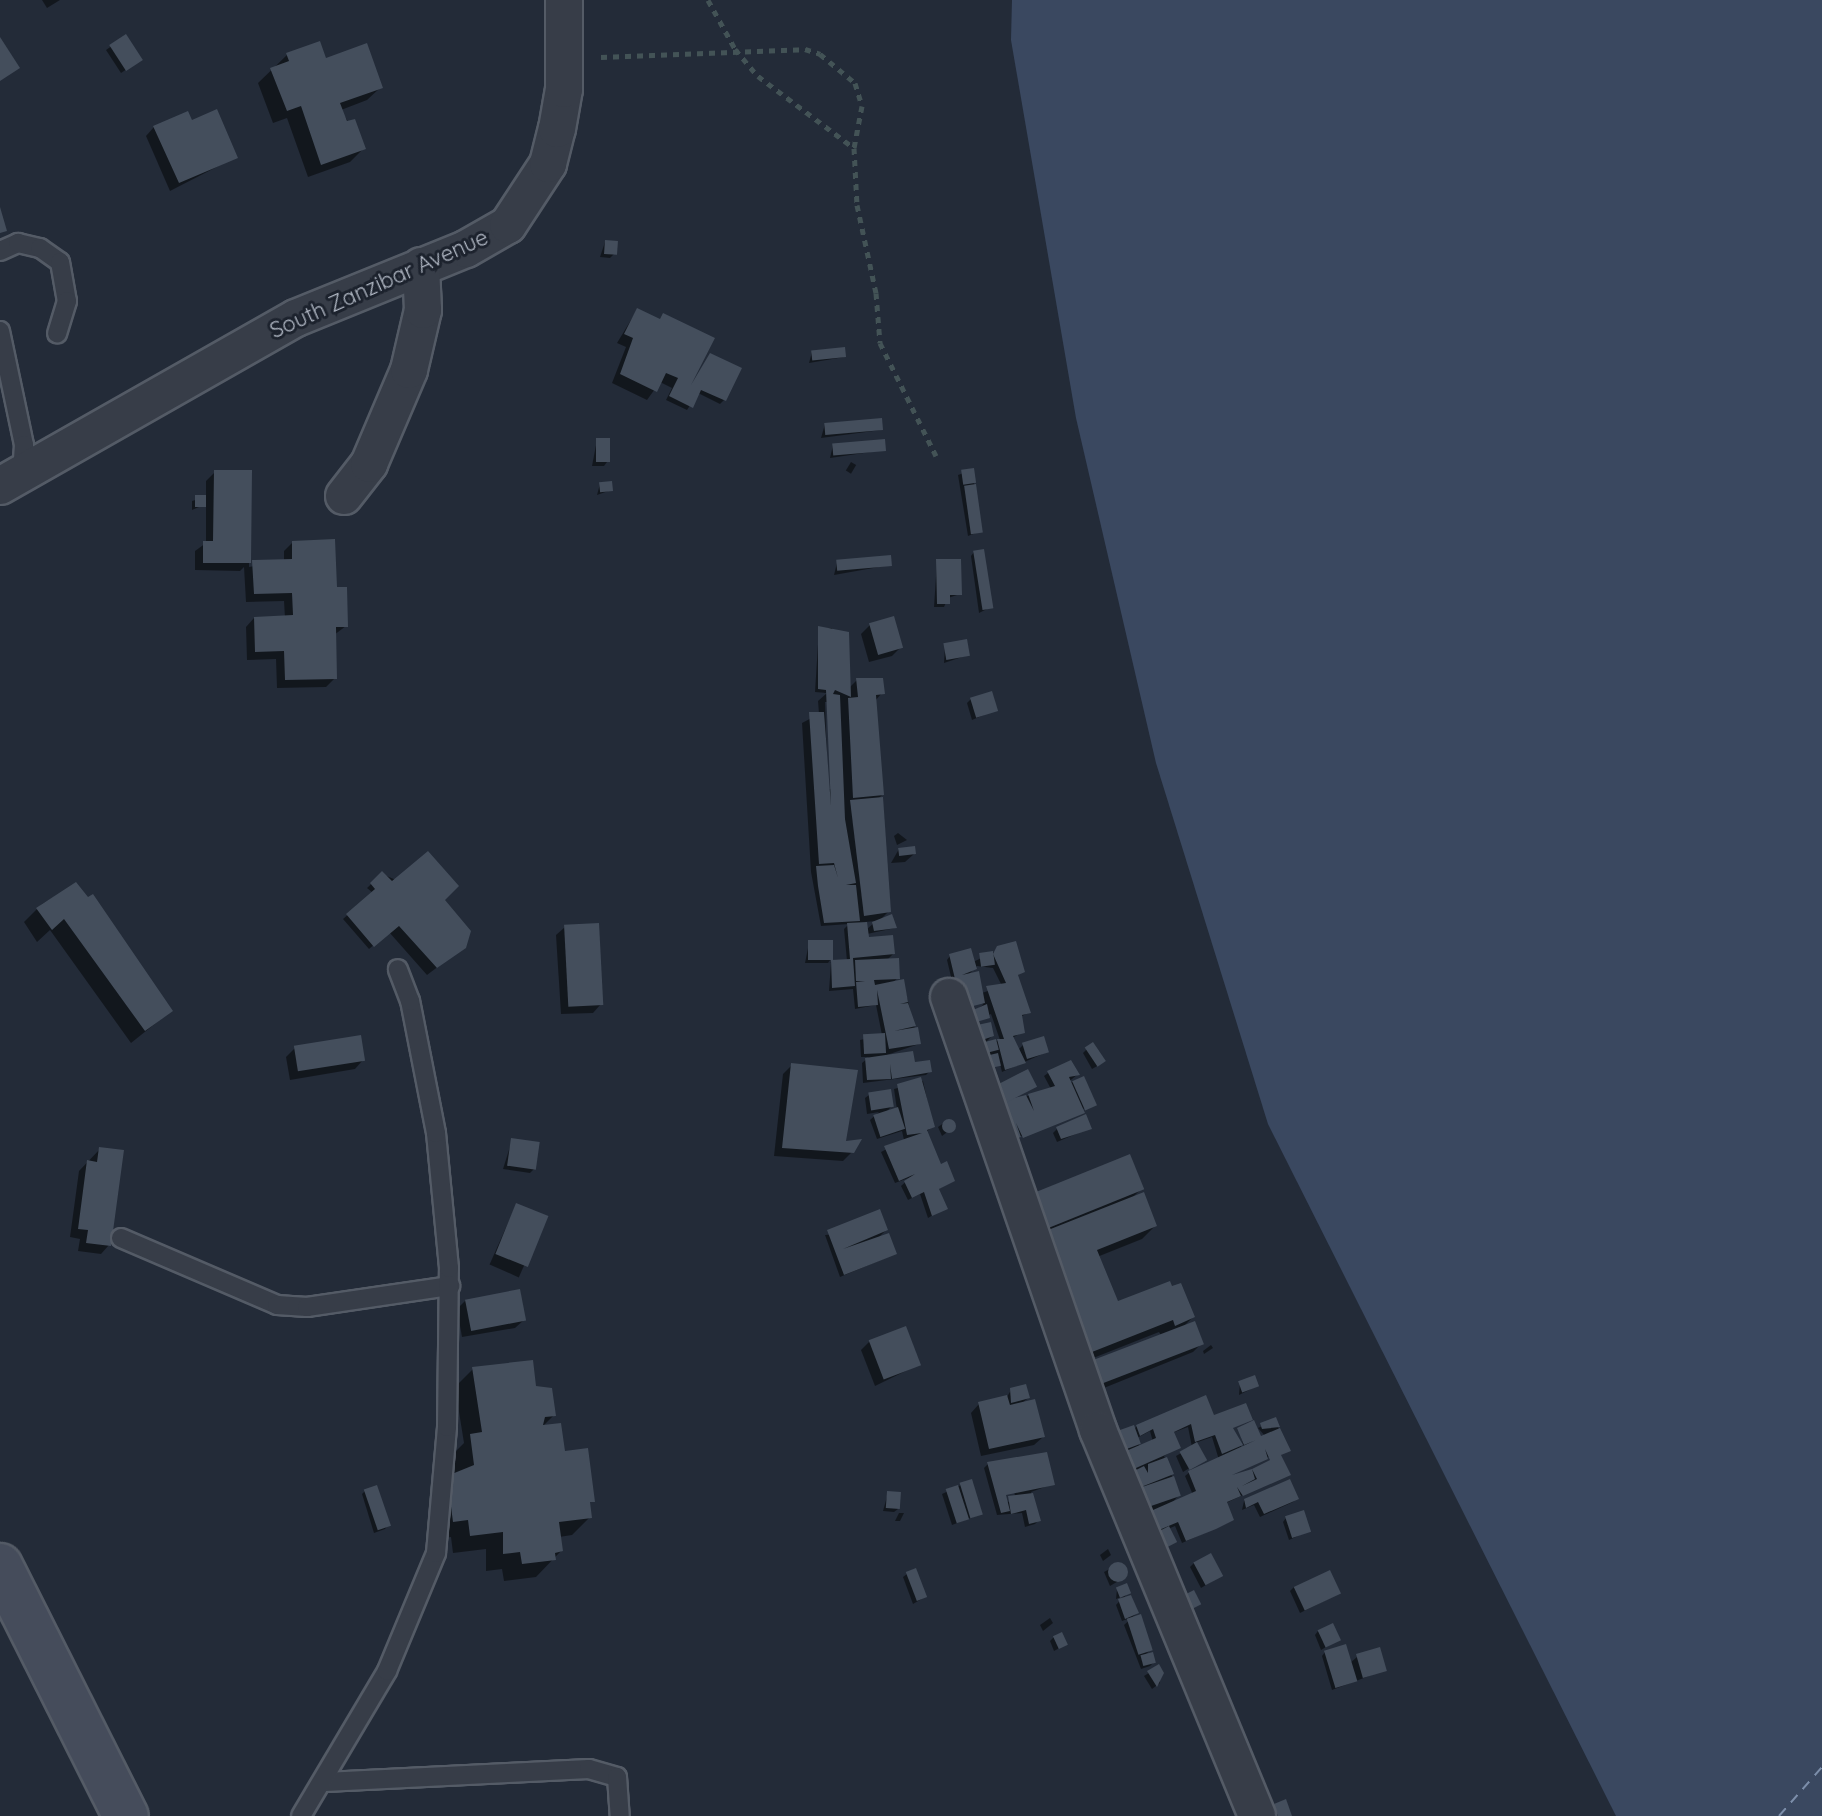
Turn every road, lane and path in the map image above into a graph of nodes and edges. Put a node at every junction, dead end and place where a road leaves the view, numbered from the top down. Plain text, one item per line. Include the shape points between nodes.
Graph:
1 (564, 0) edge
2 (708, 0) edge
3 (735, 49) junction
4 (564, 60) junction
5 (854, 148) junction
6 (0, 251) edge
7 (421, 266) junction
8 (0, 331) edge
9 (57, 334) dead end
10 (936, 456) dead end
11 (11, 479) edge
12 (344, 496) dead end
13 (398, 969) dead end
14 (949, 997) dead end
15 (121, 1238) dead end
16 (450, 1286) junction
17 (0, 1566) edge
18 (325, 1782) junction
19 (126, 1816) edge
20 (301, 1816) edge
21 (620, 1816) edge
22 (1257, 1816) edge

1 - 4 street, South Zanzibar Avenue
2 - 3 path
3 - 4 path
3 - 5 path via 758,76
3 - 5 path via 805,49 842,72 855,83 862,106
4 - 7 street, South Zanzibar Avenue via 557,129 548,164 529,199 508,225
5 - 10 path via 857,205 876,293 880,343
6 - 9 lane via 18,243 40,248 60,262 67,301
7 - 11 street, South Zanzibar Avenue via 296,318
7 - 12 street via 423,310 409,370 369,464
8 - 11 lane via 24,445
13 - 16 lane via 410,1001 436,1133
14 - 22 street via 1098,1430
15 - 16 lane via 277,1305 307,1307
16 - 18 lane via 447,1427 436,1553 387,1671
17 - 19 street
18 - 20 lane
18 - 21 lane via 589,1769 617,1777

